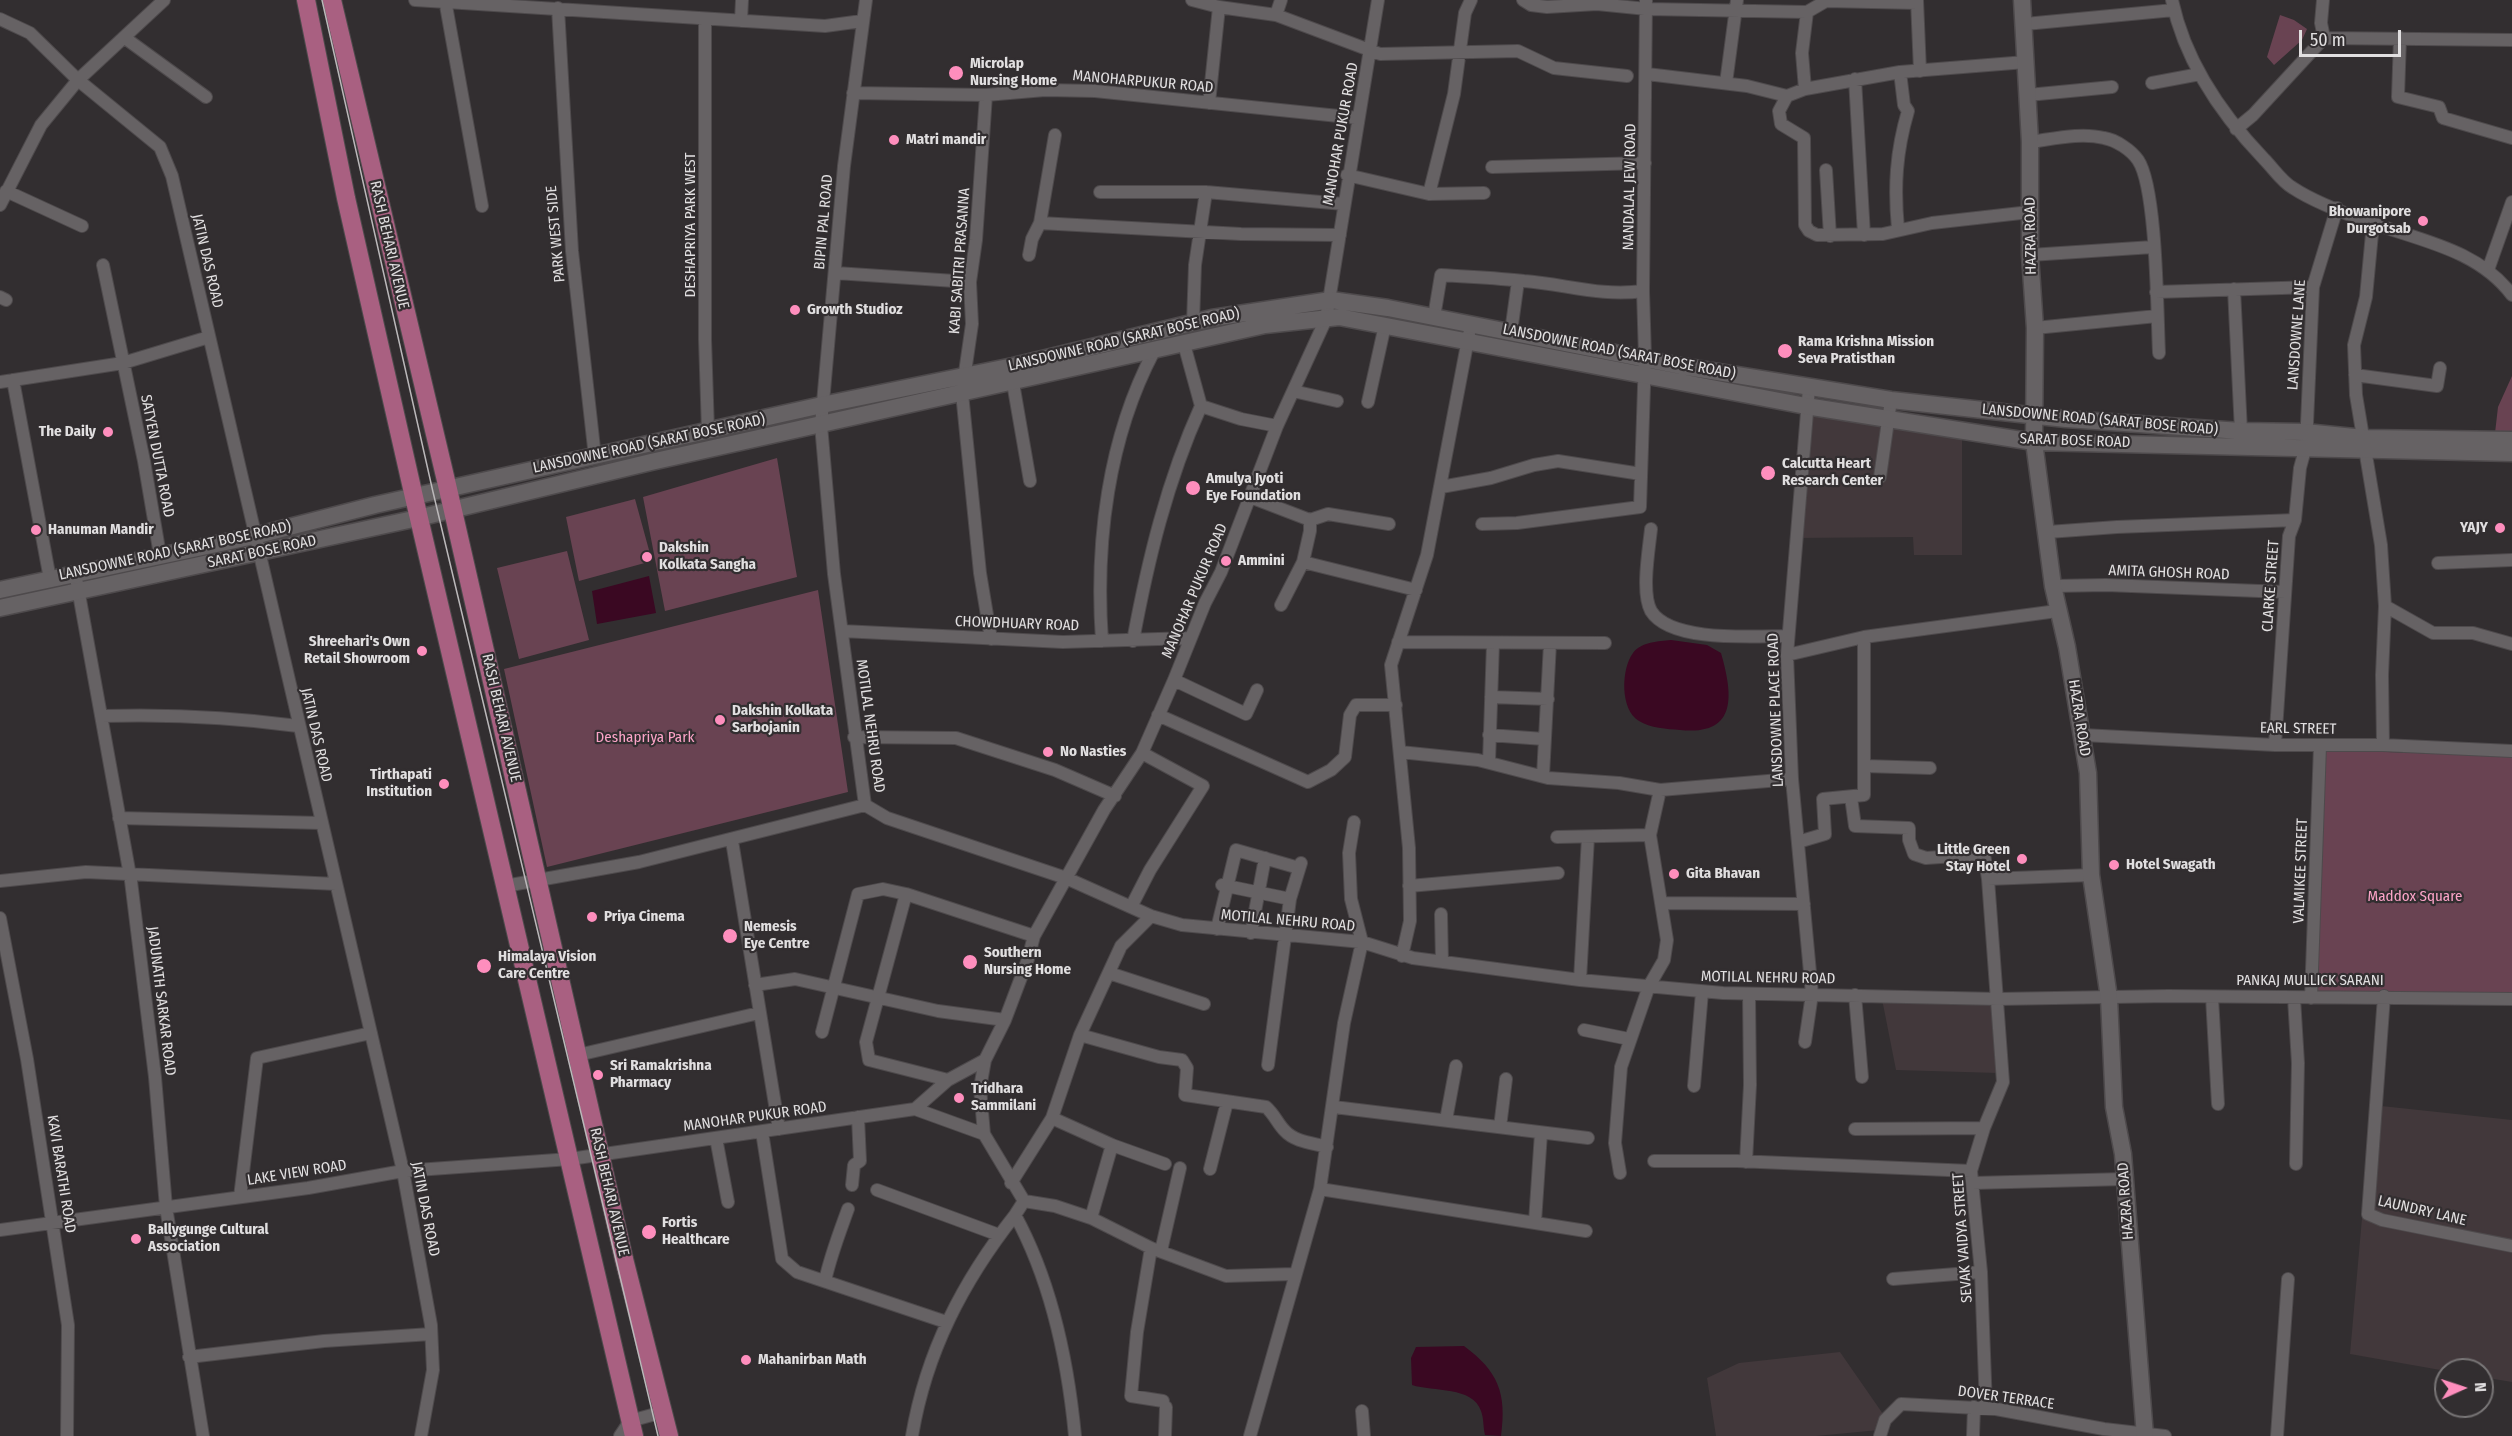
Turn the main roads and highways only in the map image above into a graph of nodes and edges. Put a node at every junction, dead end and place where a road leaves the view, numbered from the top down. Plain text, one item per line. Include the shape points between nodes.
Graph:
1 (306, 0) edge
2 (332, 0) edge
3 (2022, 0) edge
4 (376, 190) junction
5 (346, 198) junction
6 (1469, 332) junction
7 (1644, 376) joint
8 (2034, 416) junction
9 (2306, 439) junction
10 (2512, 440) edge
11 (2034, 442) junction
12 (2364, 443) junction
13 (2512, 453) edge
14 (448, 489) junction
15 (414, 497) junction
16 (453, 509) junction
17 (418, 518) junction
18 (0, 590) edge
19 (0, 608) edge
20 (632, 1428) edge
21 (2145, 1435) edge
22 (669, 1436) edge

1 - 5 main road, RASH BEHARI AVENUE
2 - 4 main road, RASH BEHARI AVENUE
3 - 8 main road, HAZRA ROAD via 2030,142
4 - 5 main road
4 - 14 main road, RASH BEHARI AVENUE
5 - 15 main road, RASH BEHARI AVENUE
6 - 7 main road, LANSDOWNE ROAD (SARAT BOSE ROAD)
6 - 8 main road, LANSDOWNE ROAD (SARAT BOSE ROAD) via 1511,332 1809,388
6 - 14 main road, LANSDOWNE ROAD (SARAT BOSE ROAD) via 1434,317 1331,300 1193,323
6 - 16 main road, LANSDOWNE ROAD (SARAT BOSE ROAD) via 1339,317 1265,325
7 - 11 main road, SARAT BOSE ROAD
8 - 9 main road, LANSDOWNE ROAD (SARAT BOSE ROAD)
8 - 11 main road, HAZRA ROAD
9 - 11 main road, SARAT BOSE ROAD
9 - 12 main road, LANSDOWNE ROAD (SARAT BOSE ROAD)
10 - 12 main road, LANSDOWNE ROAD (SARAT BOSE ROAD)
11 - 21 main road, HAZRA ROAD via 2057,611 2067,647 2088,773 2091,875 2109,998 2114,1107 2125,1179
12 - 13 main road
14 - 15 main road, LANSDOWNE ROAD (SARAT BOSE ROAD)
14 - 16 main road, RASH BEHARI AVENUE
15 - 17 main road, RASH BEHARI AVENUE
15 - 18 main road, LANSDOWNE ROAD (SARAT BOSE ROAD)
16 - 17 main road, LANSDOWNE ROAD (SARAT BOSE ROAD)
16 - 22 main road, RASH BEHARI AVENUE via 600,1154
17 - 19 main road, SARAT BOSE ROAD
17 - 20 main road, RASH BEHARI AVENUE

